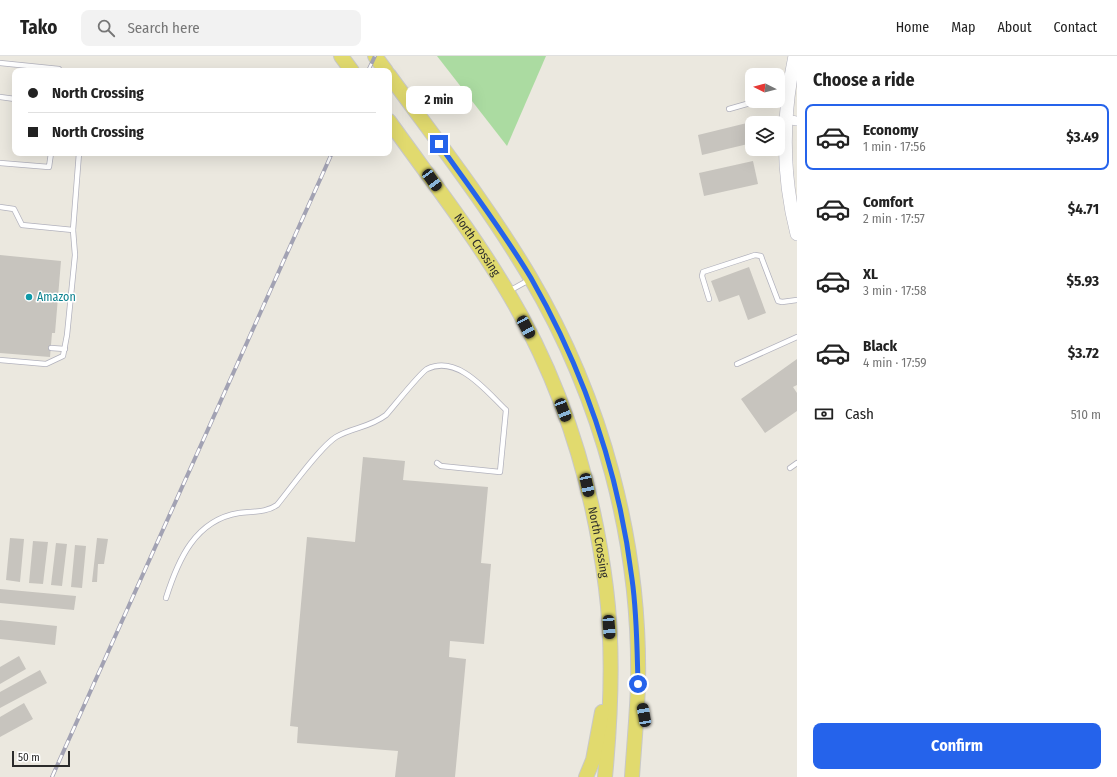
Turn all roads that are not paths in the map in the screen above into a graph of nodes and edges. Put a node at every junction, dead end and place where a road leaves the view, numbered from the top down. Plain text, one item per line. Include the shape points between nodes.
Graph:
1 (375, 56) edge
2 (795, 56) edge
3 (0, 63) edge
4 (49, 68) edge
5 (384, 68) edge
6 (392, 79) edge
7 (785, 84) edge
8 (785, 92) edge
9 (0, 97) edge
10 (12, 98) edge
11 (745, 104) edge
12 (729, 109) dead end
13 (791, 120) edge
14 (392, 125) edge
15 (51, 156) edge
16 (79, 156) edge
17 (0, 163) edge
18 (0, 207) edge
19 (73, 230) junction
20 (797, 234) edge
21 (531, 278) junction
22 (508, 292) junction
23 (709, 299) dead end
24 (797, 300) edge
25 (797, 337) edge
26 (51, 348) dead end
27 (65, 349) junction
28 (0, 360) edge
29 (737, 364) dead end
30 (437, 463) dead end
31 (797, 463) edge
32 (790, 468) dead end
33 (166, 598) dead end
34 (610, 640) junction
35 (638, 684) junction
36 (586, 777) edge
37 (605, 777) edge
38 (632, 777) edge
39 (641, 777) edge

1 - 5 main road
2 - 7 main road
3 - 4 lane
6 - 21 main road via 506,238
8 - 13 main road
9 - 10 lane
11 - 12 lane
13 - 20 main road via 786,154 788,190
14 - 22 main road, North Crossing
15 - 17 lane via 50,168
16 - 19 lane
18 - 19 lane via 14,209 22,225
19 - 27 lane via 75,255
21 - 22 lane
21 - 35 main road via 579,375 598,425 613,476 632,579
22 - 34 main road, North Crossing via 554,386 587,485 606,589
23 - 24 lane via 703,272 755,255 761,256 778,301
25 - 29 lane
26 - 27 lane
27 - 28 lane via 64,356 46,364
30 - 33 lane via 441,466 500,472 506,410 472,378 461,371 437,366 426,370 379,420 329,442 277,505 270,510 238,513 220,518 205,527 182,554
31 - 32 lane
34 - 36 main road via 604,666 604,698 600,725 593,760
34 - 37 main road, North Crossing via 611,692
35 - 38 main road
35 - 39 main road via 644,715

